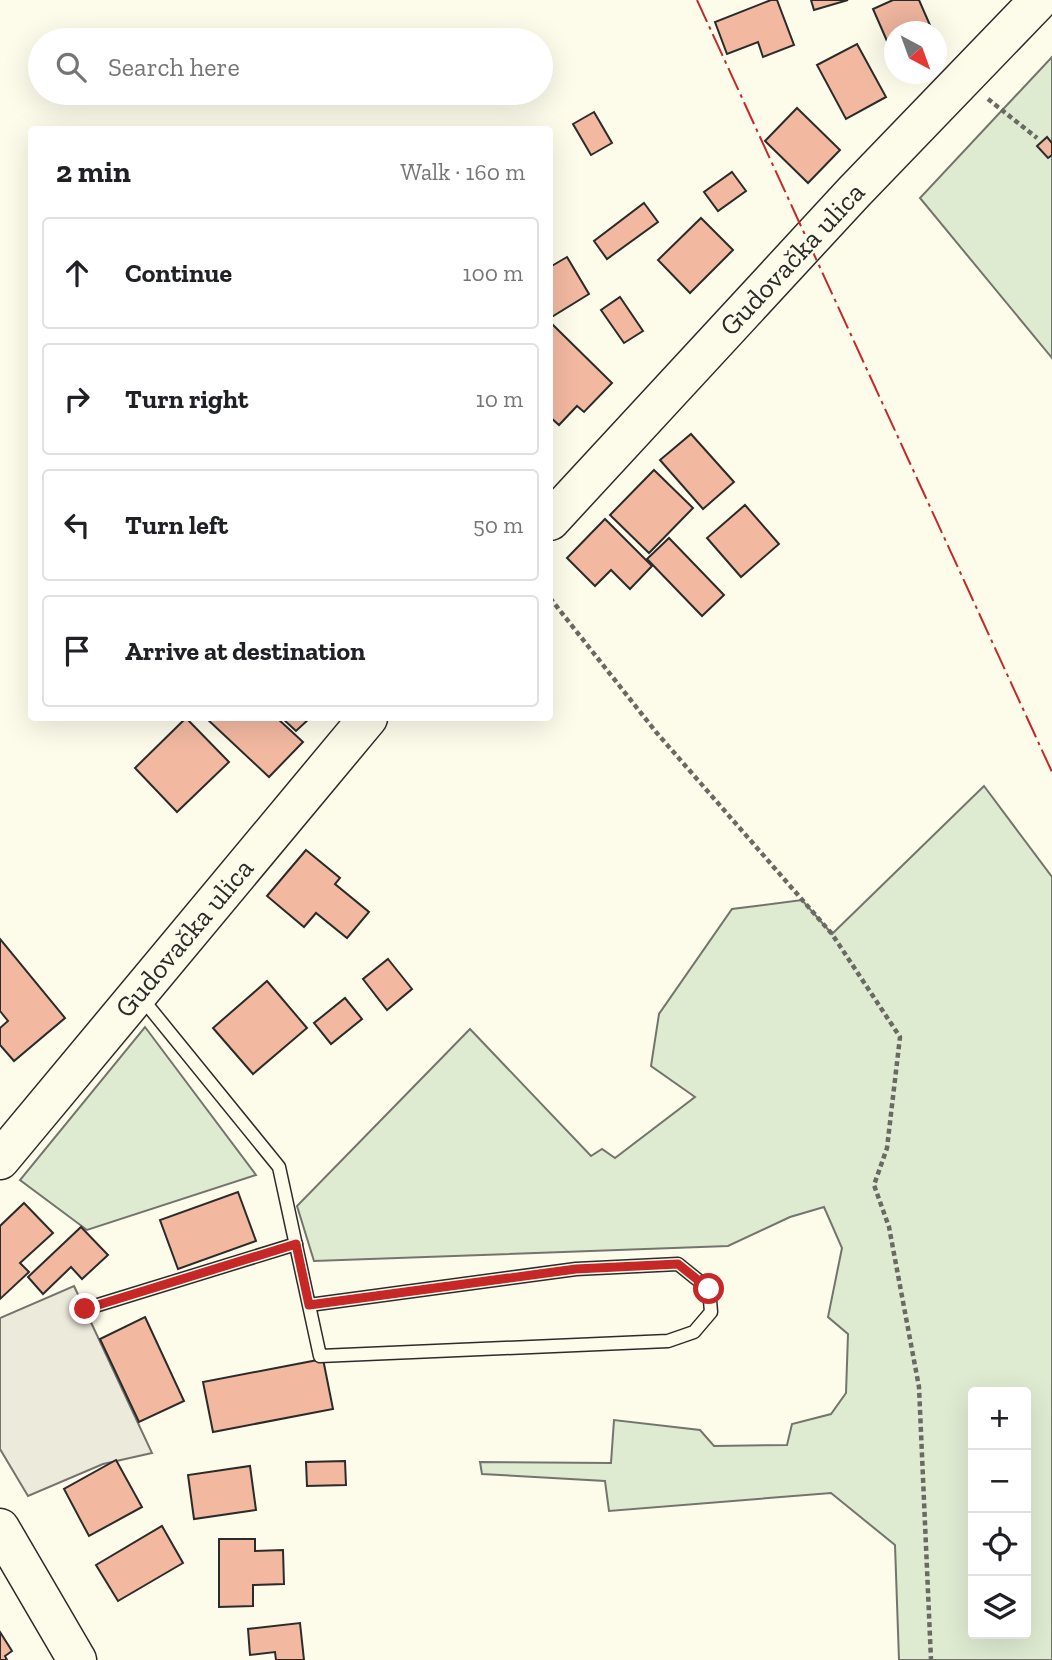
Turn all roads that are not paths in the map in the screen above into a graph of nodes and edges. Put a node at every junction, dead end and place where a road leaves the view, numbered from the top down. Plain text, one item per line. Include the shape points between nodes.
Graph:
1 (1039, 0) edge
2 (553, 518) edge
3 (366, 721) edge
4 (138, 993) junction
5 (0, 1160) edge
6 (296, 1244) junction
7 (309, 1305) junction
8 (85, 1309) dead end
9 (0, 1528) edge
10 (77, 1660) edge

1 - 2 main road, Gudovačka ulica
3 - 4 main road, Gudovačka ulica
4 - 5 main road, Gudovačka ulica
4 - 6 lane via 279,1167
6 - 7 lane
6 - 8 lane
7 - 7 lane via 320,1356 668,1341 694,1332 711,1312 709,1289 678,1264 576,1269
9 - 10 main road

